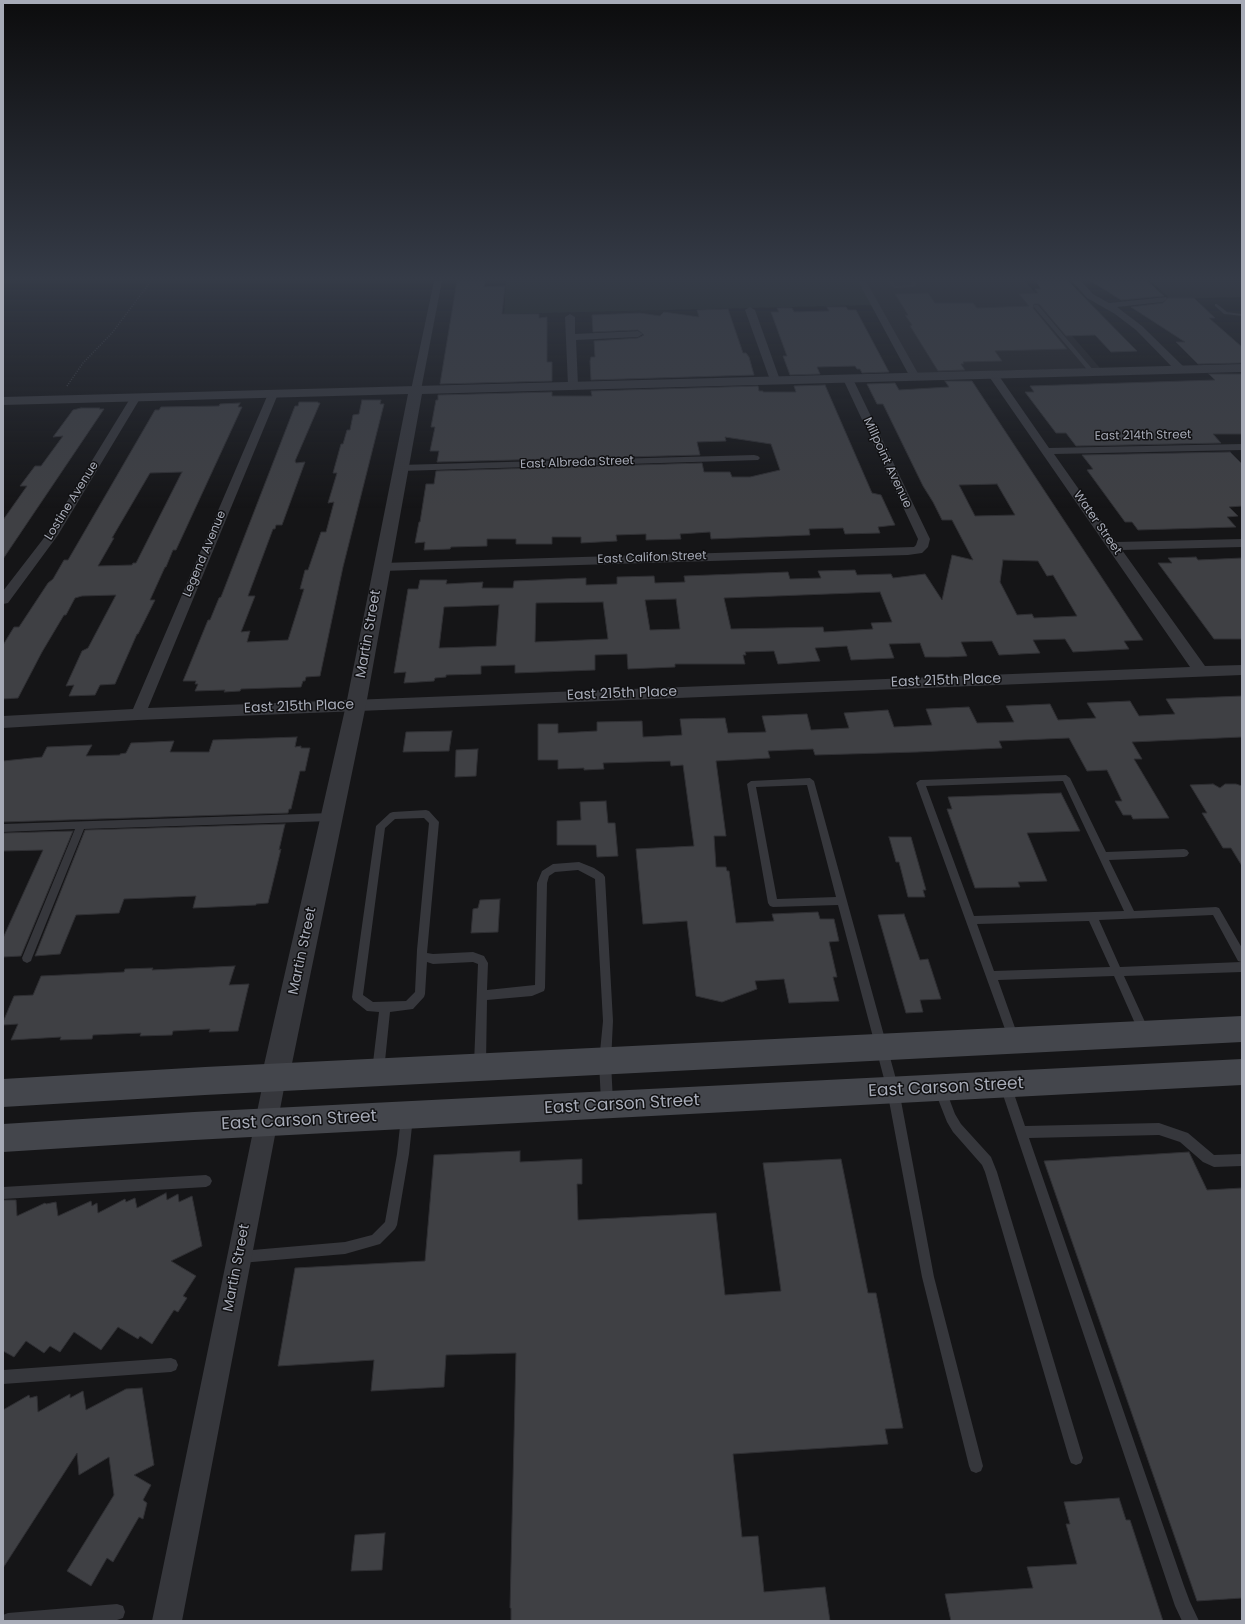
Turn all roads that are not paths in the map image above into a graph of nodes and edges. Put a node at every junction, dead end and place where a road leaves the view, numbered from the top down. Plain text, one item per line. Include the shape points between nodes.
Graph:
1 (423, 357) edge
2 (571, 357) edge
3 (767, 357) edge
4 (904, 357) edge
5 (1079, 357) edge
6 (1167, 357) edge
7 (1242, 368) edge
8 (1180, 369) junction
9 (1092, 372) junction
10 (993, 375) junction
11 (915, 377) junction
12 (848, 379) junction
13 (775, 380) junction
14 (573, 386) junction
15 (416, 390) junction
16 (273, 394) junction
17 (136, 398) junction
18 (3, 401) edge
19 (1242, 447) edge
20 (1045, 451) junction
21 (754, 458) dead end
22 (400, 468) junction
23 (1242, 543) edge
24 (1113, 546) junction
25 (922, 547) joint
26 (382, 567) junction
27 (3, 600) edge
28 (1242, 670) edge
29 (1200, 671) junction
30 (356, 705) junction
31 (138, 714) junction
32 (3, 722) edge
33 (332, 817) junction
34 (81, 826) junction
35 (3, 828) edge
36 (1184, 853) dead end
37 (1103, 856) junction
38 (842, 901) junction
39 (1131, 915) junction
40 (1092, 916) junction
41 (970, 920) junction
42 (422, 956) junction
43 (27, 958) dead end
44 (1242, 958) edge
45 (1242, 967) edge
46 (1118, 971) junction
47 (990, 976) junction
48 (482, 997) junction
49 (385, 1007) junction
50 (1242, 1029) edge
51 (1146, 1034) junction
52 (1014, 1040) junction
53 (882, 1048) junction
54 (605, 1062) junction
55 (480, 1068) junction
56 (1242, 1072) edge
57 (377, 1073) junction
58 (275, 1078) junction
59 (1005, 1084) junction
60 (940, 1088) junction
61 (893, 1090) junction
62 (3, 1093) edge
63 (607, 1105) junction
64 (407, 1116) junction
65 (266, 1123) junction
66 (1022, 1132) junction
67 (3, 1138) edge
68 (1242, 1160) edge
69 (206, 1181) dead end
70 (3, 1192) edge
71 (239, 1258) junction
72 (171, 1366) dead end
73 (3, 1378) edge
74 (1076, 1458) dead end
75 (976, 1466) dead end
76 (117, 1612) dead end
77 (8, 1621) edge
78 (168, 1621) edge
79 (1191, 1621) edge

1 - 15 street, Martin Street
2 - 14 street
3 - 13 street
4 - 11 street
5 - 9 lane
6 - 8 street
7 - 8 street
8 - 9 street
9 - 10 street
10 - 11 street
10 - 20 street, Water Street
11 - 12 street
12 - 13 street
12 - 25 street, Millpoint Avenue via 921,532 924,539
13 - 14 street
14 - 15 street
15 - 16 street
15 - 22 street, Martin Street
16 - 17 street
16 - 31 street, Legend Avenue
17 - 18 street
17 - 27 street, Lostine Avenue via 52,535
19 - 20 street, East 214th Street
20 - 24 street, Water Street
21 - 22 street, East Albreda Street
22 - 26 street, Martin Street
23 - 24 street
24 - 29 street, Water Street
25 - 26 street, East Califon Street via 908,551
26 - 30 street, Martin Street
28 - 29 street, East 215th Place
29 - 30 street, East 215th Place
30 - 31 street, East 215th Place
30 - 33 street, Martin Street
31 - 32 street, East 215th Place
33 - 34 lane
33 - 58 street, Martin Street
34 - 35 lane
34 - 43 lane
36 - 37 lane
37 - 39 lane
37 - 41 lane via 1066,778 920,784
38 - 38 lane via 810,781 751,784 774,903
38 - 53 lane
39 - 40 lane
39 - 44 lane via 1216,911
40 - 41 lane
40 - 46 lane
41 - 47 lane
42 - 48 lane via 433,959 480,959 483,963
42 - 49 lane via 420,994 409,1006
42 - 49 lane via 434,822 426,814 392,816 381,826 357,997 371,1007
45 - 46 lane
46 - 47 lane
46 - 51 lane
47 - 52 lane
48 - 54 lane via 540,988 542,883 546,874 553,868 579,866 591,871 600,877 608,1021
48 - 55 lane
49 - 57 lane
50 - 51 main road
51 - 52 main road
52 - 53 main road
53 - 54 main road
53 - 61 lane
54 - 55 main road
54 - 63 lane
55 - 57 main road
56 - 59 main road, East Carson Street
57 - 58 main road
58 - 62 main road
58 - 65 street, Martin Street
59 - 60 main road, East Carson Street
59 - 66 lane
60 - 61 main road, East Carson Street
60 - 74 lane via 954,1123 987,1161
61 - 63 main road, East Carson Street
61 - 75 lane via 928,1277
63 - 64 main road, East Carson Street
64 - 65 main road, East Carson Street
64 - 71 lane via 391,1225 376,1240 345,1248
65 - 67 main road, East Carson Street
65 - 71 street, Martin Street
66 - 68 lane via 1159,1129 1184,1137 1207,1158 1214,1161
66 - 79 lane via 1176,1586
69 - 70 lane
71 - 78 street, Martin Street
72 - 73 lane
76 - 77 lane

